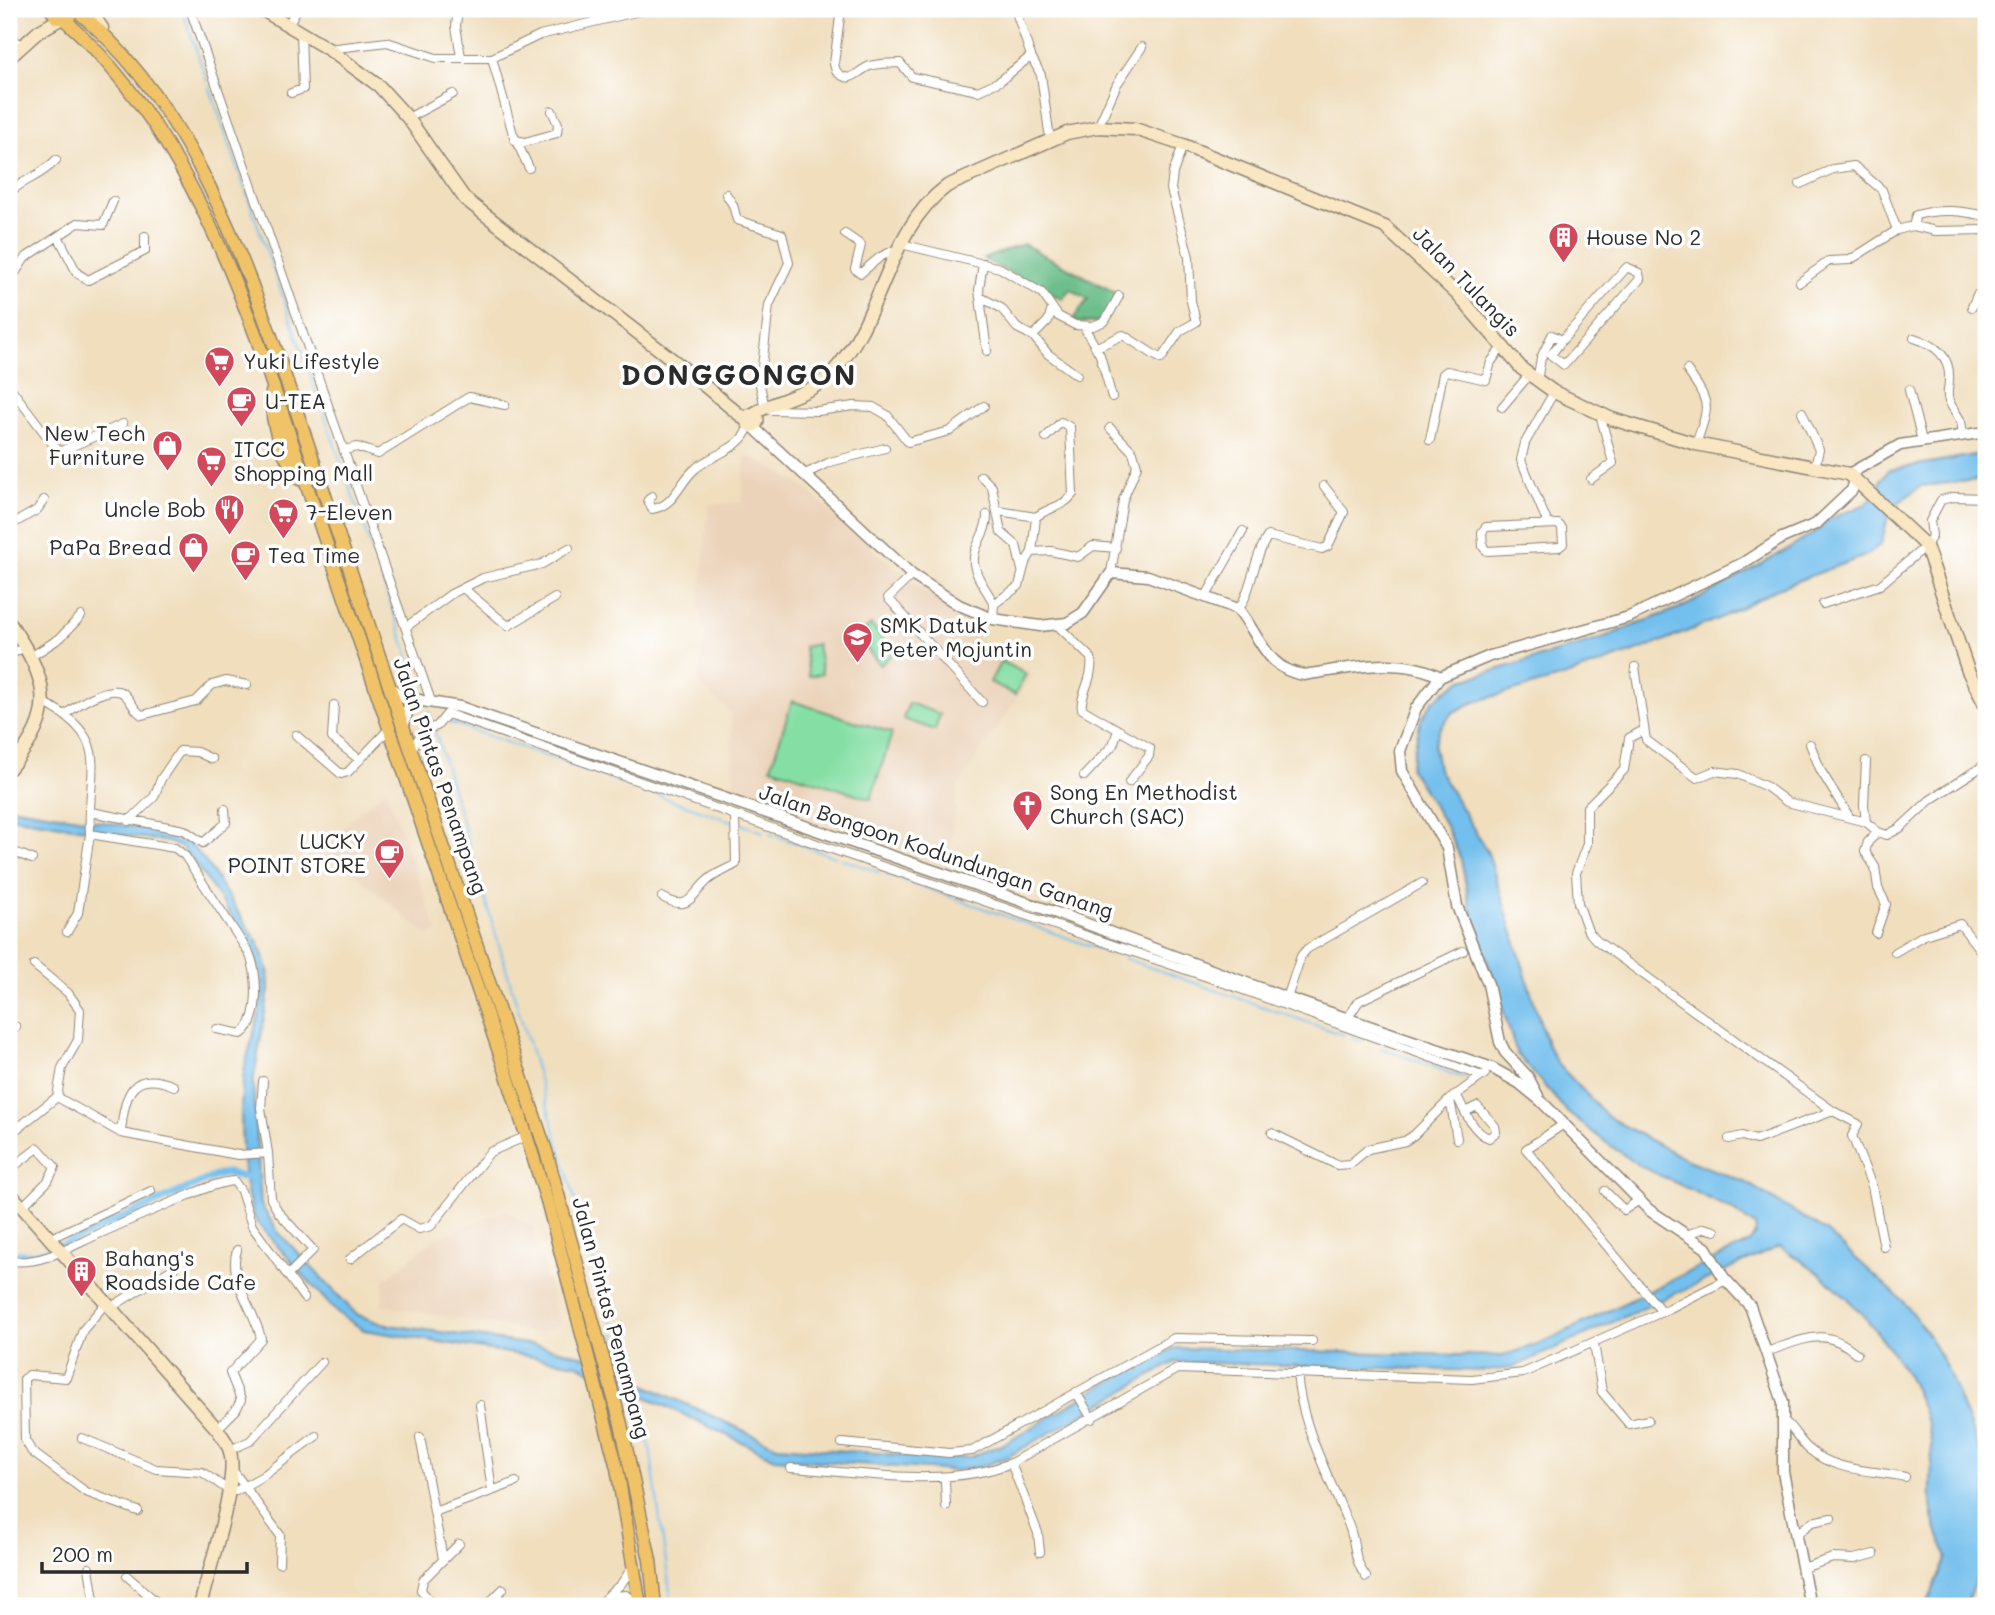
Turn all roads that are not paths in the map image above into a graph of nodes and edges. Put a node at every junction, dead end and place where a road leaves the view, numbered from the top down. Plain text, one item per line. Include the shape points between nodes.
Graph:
1 (75, 9) edge
2 (89, 9) edge
3 (190, 9) edge
4 (261, 9) edge
5 (297, 9) edge
6 (458, 9) edge
7 (648, 9) edge
8 (841, 9) edge
9 (1015, 9) edge
10 (57, 14) edge
11 (288, 25) junction
12 (301, 33) junction
13 (9, 37) edge
14 (22, 46) junction
15 (1142, 47) dead end
16 (328, 49) junction
17 (1031, 56) junction
18 (123, 57) junction
19 (461, 57) junction
20 (9, 58) edge
21 (492, 58) junction
22 (291, 93) dead end
23 (453, 94) dead end
24 (552, 111) dead end
25 (408, 118) junction
26 (1098, 127) junction
27 (1050, 139) junction
28 (515, 140) junction
29 (1183, 145) junction
30 (57, 160) dead end
31 (529, 168) dead end
32 (1800, 184) dead end
33 (9, 193) edge
34 (726, 194) dead end
35 (113, 201) dead end
36 (9, 202) edge
37 (9, 216) edge
38 (1986, 216) edge
39 (1913, 226) junction
40 (1897, 230) junction
41 (1986, 230) edge
42 (845, 234) dead end
43 (145, 236) dead end
44 (59, 238) junction
45 (900, 246) junction
46 (983, 263) junction
47 (9, 282) edge
48 (1800, 282) dead end
49 (1986, 293) edge
50 (1119, 296) dead end
51 (980, 297) junction
52 (1972, 307) dead end
53 (1052, 309) junction
54 (1084, 327) junction
55 (1034, 336) junction
56 (1914, 338) dead end
57 (1562, 340) junction
58 (1097, 347) junction
59 (1502, 347) junction
60 (988, 351) dead end
61 (1541, 358) junction
62 (1687, 370) dead end
63 (1077, 374) dead end
64 (1531, 376) junction
65 (9, 386) edge
66 (273, 386) junction
67 (1909, 390) dead end
68 (1554, 392) junction
69 (1112, 397) dead end
70 (505, 405) dead end
71 (985, 406) dead end
72 (1502, 407) dead end
73 (1802, 412) dead end
74 (1600, 414) junction
75 (758, 416) junction
76 (123, 424) dead end
77 (1110, 428) dead end
78 (1986, 432) edge
79 (1962, 435) junction
80 (1046, 437) dead end
81 (1430, 440) dead end
82 (1922, 441) junction
83 (305, 443) junction
84 (1696, 444) junction
85 (885, 448) dead end
86 (344, 450) junction
87 (283, 453) junction
88 (297, 459) junction
89 (1815, 467) junction
90 (805, 474) junction
91 (981, 476) dead end
92 (1852, 477) junction
93 (1591, 479) dead end
94 (1324, 486) dead end
95 (652, 496) dead end
96 (310, 498) junction
97 (1986, 498) edge
98 (44, 500) dead end
99 (999, 512) junction
100 (987, 514) dead end
101 (1036, 517) junction
102 (1548, 524) junction
103 (9, 526) edge
104 (1243, 531) dead end
105 (1926, 546) junction
106 (569, 548) dead end
107 (1116, 548) junction
108 (1032, 552) junction
109 (1112, 566) junction
110 (1023, 571) junction
111 (912, 575) junction
112 (355, 589) junction
113 (463, 589) junction
114 (1209, 591) junction
115 (555, 598) dead end
116 (994, 604) junction
117 (1823, 604) dead end
118 (1242, 605) junction
119 (80, 616) dead end
120 (350, 616) junction
121 (993, 619) junction
122 (9, 622) edge
123 (1058, 626) junction
124 (406, 627) junction
125 (29, 651) junction
126 (9, 655) edge
127 (1635, 667) dead end
128 (1440, 677) junction
129 (387, 682) junction
130 (247, 685) dead end
131 (425, 700) junction
132 (43, 702) junction
133 (982, 702) dead end
134 (334, 705) dead end
135 (1986, 707) edge
136 (66, 714) junction
137 (389, 729) junction
138 (403, 730) junction
139 (1118, 730) junction
140 (1642, 731) junction
141 (296, 735) dead end
142 (1811, 744) dead end
143 (411, 750) junction
144 (212, 759) dead end
145 (360, 760) junction
146 (1866, 761) dead end
147 (620, 763) junction
148 (1986, 764) edge
149 (9, 769) edge
150 (620, 776) junction
151 (1084, 776) dead end
152 (1129, 782) dead end
153 (723, 804) junction
154 (225, 809) dead end
155 (90, 815) junction
156 (736, 815) junction
157 (1850, 818) junction
158 (129, 821) junction
159 (1866, 822) junction
160 (1878, 832) junction
161 (89, 833) junction
162 (9, 850) edge
163 (32, 859) dead end
164 (1422, 883) dead end
165 (662, 897) dead end
166 (66, 932) dead end
167 (1876, 933) dead end
168 (1463, 951) dead end
169 (1895, 952) dead end
170 (1986, 958) edge
171 (34, 965) dead end
172 (1259, 992) junction
173 (1286, 1002) junction
174 (1345, 1023) junction
175 (217, 1029) dead end
176 (1505, 1052) junction
177 (1492, 1068) junction
178 (1482, 1076) junction
179 (263, 1081) dead end
180 (174, 1086) dead end
181 (1453, 1096) junction
182 (57, 1097) junction
183 (1542, 1102) junction
184 (1833, 1111) junction
185 (1465, 1112) dead end
186 (1564, 1124) junction
187 (121, 1132) junction
188 (1272, 1133) dead end
189 (9, 1135) edge
190 (527, 1136) junction
191 (1457, 1139) dead end
192 (1729, 1139) dead end
193 (264, 1153) junction
194 (9, 1170) edge
195 (151, 1191) dead end
196 (1605, 1191) dead end
197 (9, 1192) edge
198 (1638, 1201) junction
199 (22, 1207) junction
200 (1714, 1231) dead end
201 (1687, 1235) junction
202 (56, 1245) junction
203 (1884, 1247) dead end
204 (237, 1250) dead end
205 (350, 1259) dead end
206 (9, 1261) edge
207 (174, 1268) dead end
208 (291, 1271) junction
209 (1725, 1279) junction
210 (304, 1298) dead end
211 (108, 1306) junction
212 (1660, 1310) junction
213 (1312, 1341) dead end
214 (1594, 1343) junction
215 (1766, 1352) junction
216 (1857, 1354) dead end
217 (323, 1362) dead end
218 (1297, 1372) junction
219 (1077, 1394) junction
220 (480, 1405) dead end
221 (1090, 1416) junction
222 (1648, 1420) dead end
223 (1784, 1421) junction
224 (217, 1429) junction
225 (316, 1436) dead end
226 (420, 1437) dead end
227 (82, 1438) dead end
228 (842, 1443) dead end
229 (230, 1450) junction
230 (1011, 1464) junction
231 (791, 1468) dead end
232 (232, 1469) junction
233 (1905, 1477) dead end
234 (945, 1479) junction
235 (516, 1482) dead end
236 (246, 1486) junction
237 (229, 1490) junction
238 (492, 1491) junction
239 (946, 1506) dead end
240 (138, 1511) dead end
241 (434, 1513) junction
242 (1831, 1518) dead end
243 (1795, 1535) junction
244 (459, 1544) dead end
245 (1040, 1552) dead end
246 (1874, 1554) dead end
247 (443, 1559) junction
248 (635, 1561) junction
249 (279, 1563) dead end
250 (89, 1568) dead end
251 (1802, 1568) junction
252 (127, 1576) dead end
253 (1366, 1577) dead end
254 (503, 1588) dead end
255 (608, 1597) junction
256 (648, 1604) edge
257 (95, 1606) edge
258 (160, 1606) edge
259 (200, 1606) edge
260 (434, 1606) edge
261 (486, 1606) edge
262 (597, 1606) edge
263 (1810, 1606) edge

1 - 10 main road via 70,17
1 - 18 main road, Jalan Pintas Penampang
2 - 18 main road
3 - 86 street
4 - 11 main road
5 - 11 street
6 - 19 street
7 - 21 street via 540,35
8 - 17 street via 834,64 846,78 868,66 900,63 912,77 978,91
9 - 17 street
10 - 14 main road
10 - 66 main road, Jalan Pintas Penampang via 111,66 176,155 228,261
11 - 12 main road
12 - 16 main road
12 - 22 street via 303,89
13 - 14 street
14 - 20 main road
15 - 26 street via 1117,85
16 - 19 street via 395,43 431,57
16 - 25 main road via 379,86
17 - 27 street via 1041,75
18 - 83 main road, Jalan Pintas Penampang via 179,131 232,232
19 - 21 street
21 - 28 street
23 - 25 street
24 - 28 street via 557,133 525,142
25 - 75 main road via 465,199 720,399
26 - 27 main road, Jalan Tulangis
26 - 29 main road, Jalan Tulangis via 1135,129
27 - 45 main road, Jalan Tulangis via 947,186 921,209
28 - 31 street
29 - 58 street via 1171,189 1189,257 1196,322 1180,331 1161,359 1124,335
29 - 59 main road, Jalan Tulangis via 1385,227 1458,295
30 - 33 street via 37,178
32 - 40 street via 1833,169 1854,166 1882,190
34 - 75 street via 737,220 782,234 789,254 787,271 769,305
35 - 44 street via 103,225 81,221
36 - 37 street via 13,209
38 - 39 street via 1959,210 1931,211 1916,215
39 - 40 street
39 - 41 street via 1936,231
40 - 48 street via 1854,258 1829,261
42 - 45 street via 860,245 855,266 861,273
43 - 44 street via 145,251 88,280 77,274
44 - 47 street via 25,258
45 - 46 street
45 - 75 main road, Jalan Tulangis via 869,318 842,361 809,391
46 - 51 street
46 - 53 street via 1042,293
49 - 52 street via 1978,295
50 - 54 street via 1105,321
51 - 55 street
51 - 60 street
53 - 54 street via 1066,322
53 - 55 street
54 - 58 street
55 - 63 street via 1055,360
56 - 79 street via 1936,346 1949,368 1947,393 1962,419
57 - 57 street via 1627,267 1639,273 1640,279 1564,365 1551,355
57 - 61 street via 1552,335
58 - 69 street
59 - 64 main road, Jalan Tulangis
59 - 81 street via 1486,380 1447,371 1443,374
61 - 64 street
61 - 64 street
62 - 84 street via 1706,407 1707,417
64 - 68 main road, Jalan Tulangis
64 - 72 street
65 - 76 street via 59,452
66 - 87 main road via 271,411
66 - 88 main road, Jalan Pintas Penampang
67 - 82 street
68 - 74 main road, Jalan Tulangis
68 - 102 street via 1525,443 1521,460
70 - 86 street via 469,397 378,454 357,447
71 - 75 street via 950,431 908,442 887,415 873,407
73 - 89 street via 1819,450
74 - 84 main road, Jalan Tulangis
74 - 93 street via 1613,463
75 - 90 street via 768,443
75 - 95 street via 733,446 691,472 681,490 663,506 656,510 649,506
77 - 107 street via 1133,452 1137,466 1123,500
78 - 79 street
79 - 82 street
80 - 101 street via 1061,422 1070,427 1073,494
82 - 92 street via 1900,445
83 - 88 main road
83 - 112 main road, Jalan Pintas Penampang
84 - 89 main road, Jalan Tulangis
85 - 90 street via 830,462
86 - 124 street
87 - 88 main road
87 - 96 main road
88 - 96 main road, Jalan Pintas Penampang
89 - 92 main road, Jalan Tulangis
90 - 111 street
91 - 99 street via 992,487
92 - 105 main road, Jalan Tulangis
92 - 128 street via 1852,490 1816,524 1662,603 1603,627 1490,656
94 - 118 street via 1344,512 1328,546 1322,549 1268,536
96 - 120 main road, Jalan Pintas Penampang
97 - 105 street via 1941,500 1930,521 1932,536
98 - 103 street via 37,510
99 - 101 street
99 - 110 street via 1001,532 1015,543
100 - 116 street via 986,531 973,560
101 - 108 street
102 - 102 street via 1486,527 1483,547 1488,551 1561,546 1562,528
104 - 114 street
105 - 117 street via 1880,585
105 - 135 main road, Jalan Tulangis via 1968,671
106 - 113 street via 542,564 503,571
107 - 108 street via 1093,546 1078,557
107 - 109 street
108 - 110 street
109 - 114 street
109 - 123 street via 1083,613
110 - 116 street via 1019,586
111 - 121 street via 959,605
111 - 133 street via 888,598
112 - 120 main road
112 - 129 main road, Jalan Pintas Penampang
113 - 115 street via 508,626
113 - 124 street
114 - 118 street
116 - 121 street
118 - 128 street via 1262,649 1291,674 1402,666 1426,669
119 - 125 street via 60,638
120 - 137 main road, Jalan Pintas Penampang
121 - 123 street
122 - 125 main road
123 - 139 street via 1091,658 1082,709
124 - 131 street
125 - 126 street
125 - 132 main road via 43,682
127 - 140 street
128 - 176 street via 1412,718 1400,764 1447,848 1457,906 1488,984 1496,1032
129 - 131 street, Jalan Bongoon Kodundungan Ganang via 398,696
129 - 138 main road, Jalan Pintas Penampang
130 - 136 street via 226,681 212,685 196,701 142,715 122,693 114,691 88,699
131 - 138 street via 408,709
131 - 147 street, Jalan Bongoon Kodundungan Ganang via 460,707
132 - 136 street
132 - 149 main road via 34,732
134 - 145 street via 332,738
136 - 155 street via 94,755
137 - 145 street
137 - 190 main road, Jalan Pintas Penampang
138 - 143 main road, Jalan Pintas Penampang
139 - 151 street via 1112,746
139 - 152 street via 1147,744 1151,752
140 - 157 street via 1649,744 1692,775 1731,772 1767,787 1787,802
140 - 184 street via 1629,738 1622,773 1587,807 1587,844 1576,873 1578,903 1588,931
141 - 145 street via 341,774
142 - 157 street via 1821,771
143 - 150 street via 424,730 437,726 447,714
143 - 256 main road, Jalan Pintas Penampang via 546,1151 633,1475
144 - 158 street via 180,751 154,797
146 - 159 street
147 - 150 street
147 - 153 street, Jalan Bongoon Kodundungan Ganang
148 - 160 street via 1930,800 1900,828 1887,835
150 - 153 street
153 - 156 street
153 - 172 street, Jalan Bongoon Kodundungan Ganang via 1071,918
154 - 158 street via 226,822 203,843 184,830
155 - 158 street
155 - 161 street
156 - 165 street via 736,864 708,881 687,903 675,904
156 - 172 street
157 - 159 street
159 - 160 street
160 - 167 street via 1865,852 1886,904
161 - 166 street via 78,913
161 - 175 street via 175,848 185,856 249,953 258,986 248,1028 241,1034
162 - 163 street
164 - 173 street via 1304,952
168 - 174 street via 1359,1001
169 - 170 street via 1924,935 1960,924
171 - 182 street via 68,993 80,1010 78,1040 62,1068
172 - 173 street, Jalan Bongoon Kodundungan Ganang
173 - 174 street, Jalan Bongoon Kodundungan Ganang
174 - 177 street, Jalan Bongoon Kodundungan Ganang
174 - 178 street
176 - 177 street
176 - 183 street via 1528,1077
177 - 178 street
177 - 183 street, Jalan Bongoon Kodundungan Ganang
178 - 181 street
179 - 193 street
180 - 187 street via 150,1080 134,1086 127,1097
181 - 185 street
181 - 188 street via 1405,1141 1367,1149 1345,1165
181 - 191 street
182 - 187 street
182 - 189 street
183 - 186 street, Jalan Bongoon Kodundungan Ganang
184 - 192 street via 1756,1140
184 - 203 street via 1858,1124 1852,1136 1872,1186
186 - 198 street, Jalan Bongoon Kodundungan Ganang
186 - 212 street via 1526,1149
187 - 193 street via 238,1155
190 - 205 street via 490,1152 431,1226 419,1228 401,1219
190 - 248 main road, Jalan Pintas Penampang via 617,1468
193 - 208 street via 271,1199 313,1251
194 - 199 street via 38,1148 55,1167 48,1181
195 - 202 street
196 - 198 street via 1624,1210
197 - 199 main road
198 - 201 street, Jalan Bongoon Kodundungan Ganang
199 - 202 main road
200 - 201 street via 1704,1228
201 - 209 street, Jalan Bongoon Kodundungan Ganang via 1713,1256
202 - 206 street via 33,1261
202 - 208 street via 80,1242 207,1187 233,1181 252,1226
202 - 211 main road
204 - 224 street via 237,1273 261,1339 230,1373 241,1400
207 - 211 street
208 - 210 street
209 - 212 street
209 - 215 street, Jalan Bongoon Kodundungan Ganang via 1750,1306
211 - 224 main road
211 - 240 street via 83,1330 66,1378 29,1375 24,1379 25,1440 32,1452 86,1492
212 - 214 street
213 - 219 street via 1174,1338
214 - 218 street via 1500,1378
214 - 222 street via 1606,1398 1629,1424
215 - 216 street via 1824,1336 1841,1340
215 - 223 street, Jalan Bongoon Kodundungan Ganang via 1783,1402
217 - 229 street via 250,1441
218 - 221 street via 1177,1369
218 - 253 street via 1317,1457 1350,1527 1355,1557
219 - 221 street
219 - 228 street via 972,1451
220 - 238 street
221 - 230 street
223 - 233 street via 1816,1455 1858,1472
223 - 243 street, Jalan Bongoon Kodundungan Ganang via 1783,1472
224 - 229 main road
225 - 236 street
226 - 241 street
227 - 237 street via 156,1469 202,1472
229 - 232 main road
230 - 234 street via 985,1474
230 - 245 street via 1038,1533
231 - 234 street
232 - 236 street
232 - 237 main road
234 - 239 street
235 - 238 street
236 - 237 street
236 - 249 street via 280,1535
237 - 259 main road
238 - 241 street
241 - 247 street
242 - 243 street via 1812,1522
243 - 251 street, Jalan Bongoon Kodundungan Ganang
244 - 247 street
246 - 251 street via 1833,1558
247 - 260 street via 423,1580 421,1590
248 - 255 street
248 - 256 main road, Jalan Pintas Penampang
250 - 257 street
251 - 263 street, Jalan Bongoon Kodundungan Ganang
252 - 258 street
254 - 261 street
255 - 256 street via 626,1595
255 - 262 street

